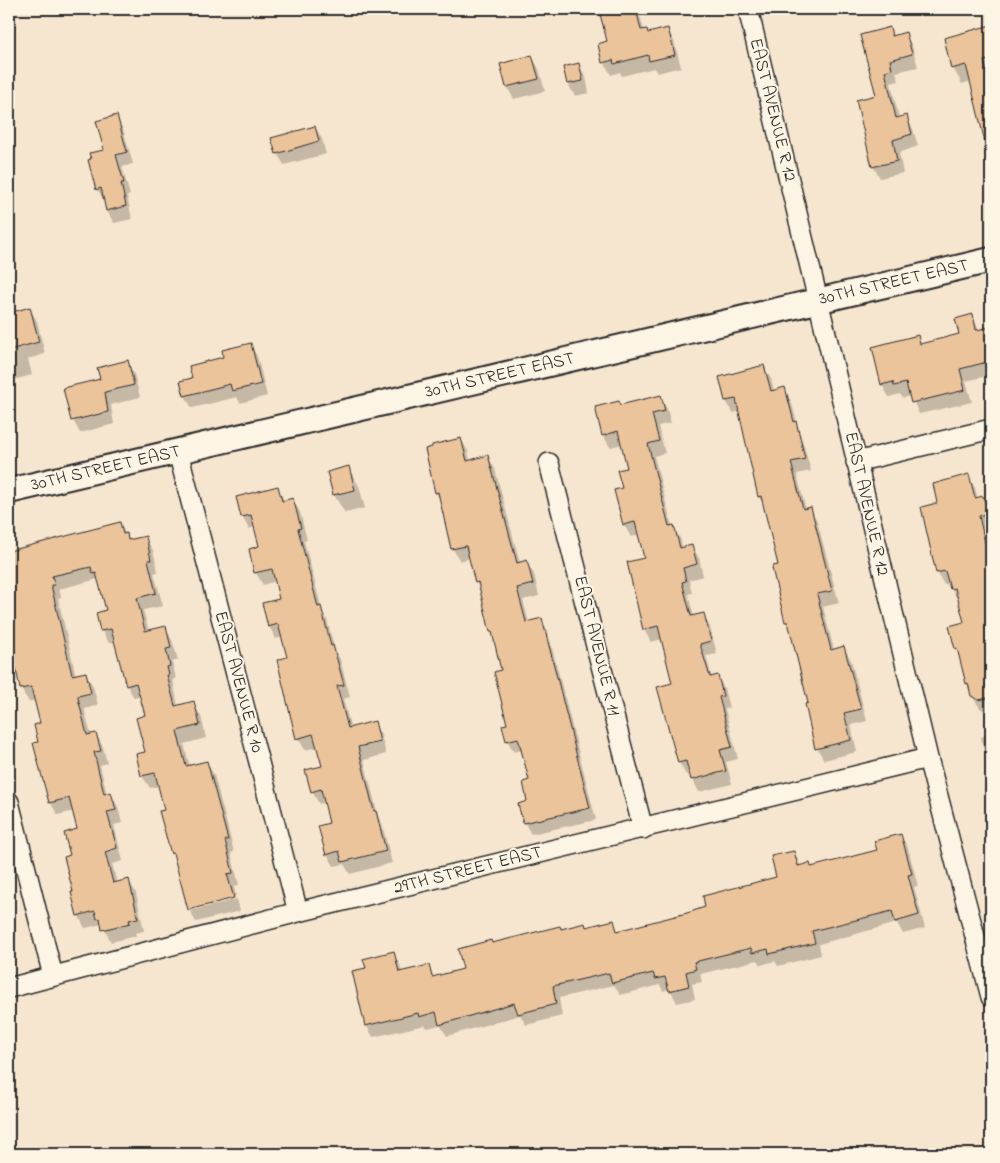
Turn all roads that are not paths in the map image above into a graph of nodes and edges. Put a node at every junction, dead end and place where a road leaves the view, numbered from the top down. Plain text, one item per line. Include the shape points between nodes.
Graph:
1 (748, 9) edge
2 (991, 260) edge
3 (819, 301) junction
4 (991, 429) edge
5 (178, 452) junction
6 (856, 462) junction
7 (549, 463) dead end
8 (9, 492) edge
9 (928, 758) junction
10 (9, 802) edge
11 (643, 829) junction
12 (298, 912) junction
13 (53, 976) junction
14 (9, 988) edge
15 (991, 997) edge

1 - 3 street, EAST AVENUE R 12
2 - 3 street, 30TH STREET EAST
3 - 5 street, 30TH STREET EAST
3 - 6 street, EAST AVENUE R 12
4 - 6 street
5 - 8 street, 30TH STREET EAST
5 - 12 street, EAST AVENUE R 10
6 - 9 street, EAST AVENUE R 12
7 - 11 street, EAST AVENUE R 11
9 - 11 street, 29TH STREET EAST
9 - 15 street, EAST AVENUE R 12
10 - 13 street
11 - 12 street, 29TH STREET EAST
12 - 13 street, 29TH STREET EAST
13 - 14 street, 29TH STREET EAST

